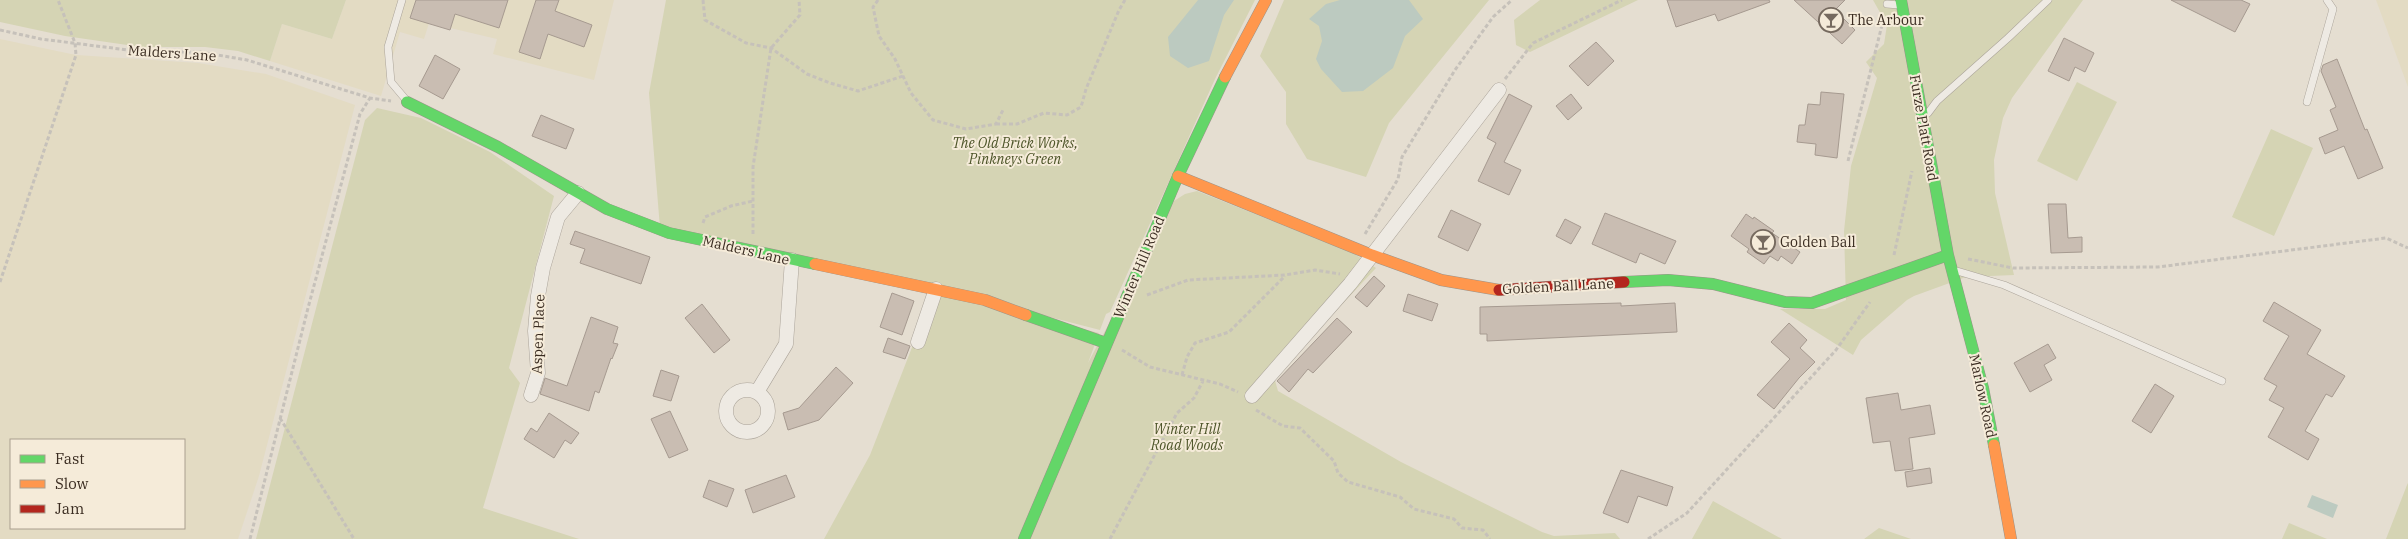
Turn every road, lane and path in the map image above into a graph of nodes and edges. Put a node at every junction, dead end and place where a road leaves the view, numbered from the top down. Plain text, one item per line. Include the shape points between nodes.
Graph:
1 (58, 0) edge
2 (402, 0) edge
3 (702, 0) edge
4 (799, 0) edge
5 (878, 0) edge
6 (1125, 0) edge
7 (1266, 0) edge
8 (1512, 0) edge
9 (1622, 0) edge
10 (2048, 0) edge
11 (2327, 0) edge
12 (1901, 2) edge
13 (1887, 4) joint
14 (0, 30) edge
15 (75, 43) junction
16 (771, 48) junction
17 (903, 76) junction
18 (1498, 90) joint
19 (407, 102) joint
20 (2307, 102) dead end
21 (1003, 110) dead end
22 (1923, 119) junction
23 (996, 124) junction
24 (1848, 160) dead end
25 (1913, 165) dead end
26 (1178, 176) junction
27 (578, 193) junction
28 (753, 201) junction
29 (696, 239) junction
30 (1358, 248) junction
31 (2408, 248) edge
32 (752, 252) junction
33 (1372, 255) junction
34 (1948, 255) junction
35 (792, 260) junction
36 (1952, 270) junction
37 (1285, 275) junction
38 (1890, 275) junction
39 (0, 282) edge
40 (1350, 284) junction
41 (936, 289) junction
42 (1127, 293) junction
43 (1873, 297) dead end
44 (918, 342) dead end
45 (1106, 342) junction
46 (1182, 375) junction
47 (1203, 381) junction
48 (2222, 381) dead end
49 (757, 392) dead end
50 (531, 395) dead end
51 (1252, 396) junction
52 (280, 418) junction
53 (250, 539) edge
54 (354, 539) edge
55 (1024, 539) edge
56 (1110, 539) edge
57 (1490, 539) edge
58 (1648, 539) edge
59 (2012, 539) edge

1 - 15 path
2 - 19 lane via 388,47 391,82
3 - 16 path via 705,20 746,43
4 - 16 path via 800,15
5 - 17 path via 873,7 879,36
6 - 23 path via 1081,107 1066,116 1044,113 1017,124
7 - 26 street, Winter Hill Road via 1217,92
8 - 30 path via 1493,17 1455,70 1402,157 1398,179 1373,217
9 - 18 path via 1533,43
10 - 22 lane via 1937,101
11 - 20 lane via 2333,9
12 - 13 lane
12 - 22 street, Furze Platt Road
13 - 24 path
14 - 15 path, Malders Lane
15 - 39 path via 76,55
15 - 52 path, Malders Lane via 144,52 200,52 247,60 370,98 360,114
16 - 17 path via 807,74 858,91
16 - 28 path via 753,166
17 - 23 path via 911,93 933,120 966,129
18 - 33 street
19 - 27 street, Malders Lane via 498,147
21 - 23 path
22 - 34 street, Furze Platt Road
25 - 38 path
26 - 30 street, Golden Ball Lane
26 - 42 street, Winter Hill Road
27 - 29 street, Malders Lane via 669,233
27 - 50 street, Aspen Place via 558,217 543,268 535,331 538,373
28 - 29 path via 705,217
28 - 32 path
29 - 32 street, Malders Lane
30 - 33 street, Golden Ball Lane
31 - 34 path via 2386,238 2158,267 2013,268
32 - 35 street, Malders Lane
33 - 38 street, Golden Ball Lane via 1441,280 1493,290 1668,280 1713,284 1786,302 1812,303
33 - 40 street
34 - 36 street, Marlow Road
34 - 38 street, Golden Ball Lane
35 - 41 street, Malders Lane
35 - 49 street via 786,344
36 - 48 lane via 2004,285
36 - 59 street, Marlow Road via 1982,388
37 - 40 path via 1315,270 1342,274
37 - 42 path via 1188,280 1142,297
37 - 46 path via 1229,332 1195,343
40 - 51 street
41 - 44 street
41 - 45 street, Malders Lane via 985,300
42 - 45 street, Winter Hill Road
43 - 58 path via 1836,350 1687,513
45 - 46 path via 1150,366
45 - 55 street, Winter Hill Road
46 - 47 path
47 - 51 path
47 - 56 path via 1194,398 1176,413
51 - 57 path via 1254,409 1283,426 1300,428 1334,461 1338,473 1348,482 1400,497 1414,509 1454,519 1462,528 1483,530
52 - 53 path
52 - 54 path

